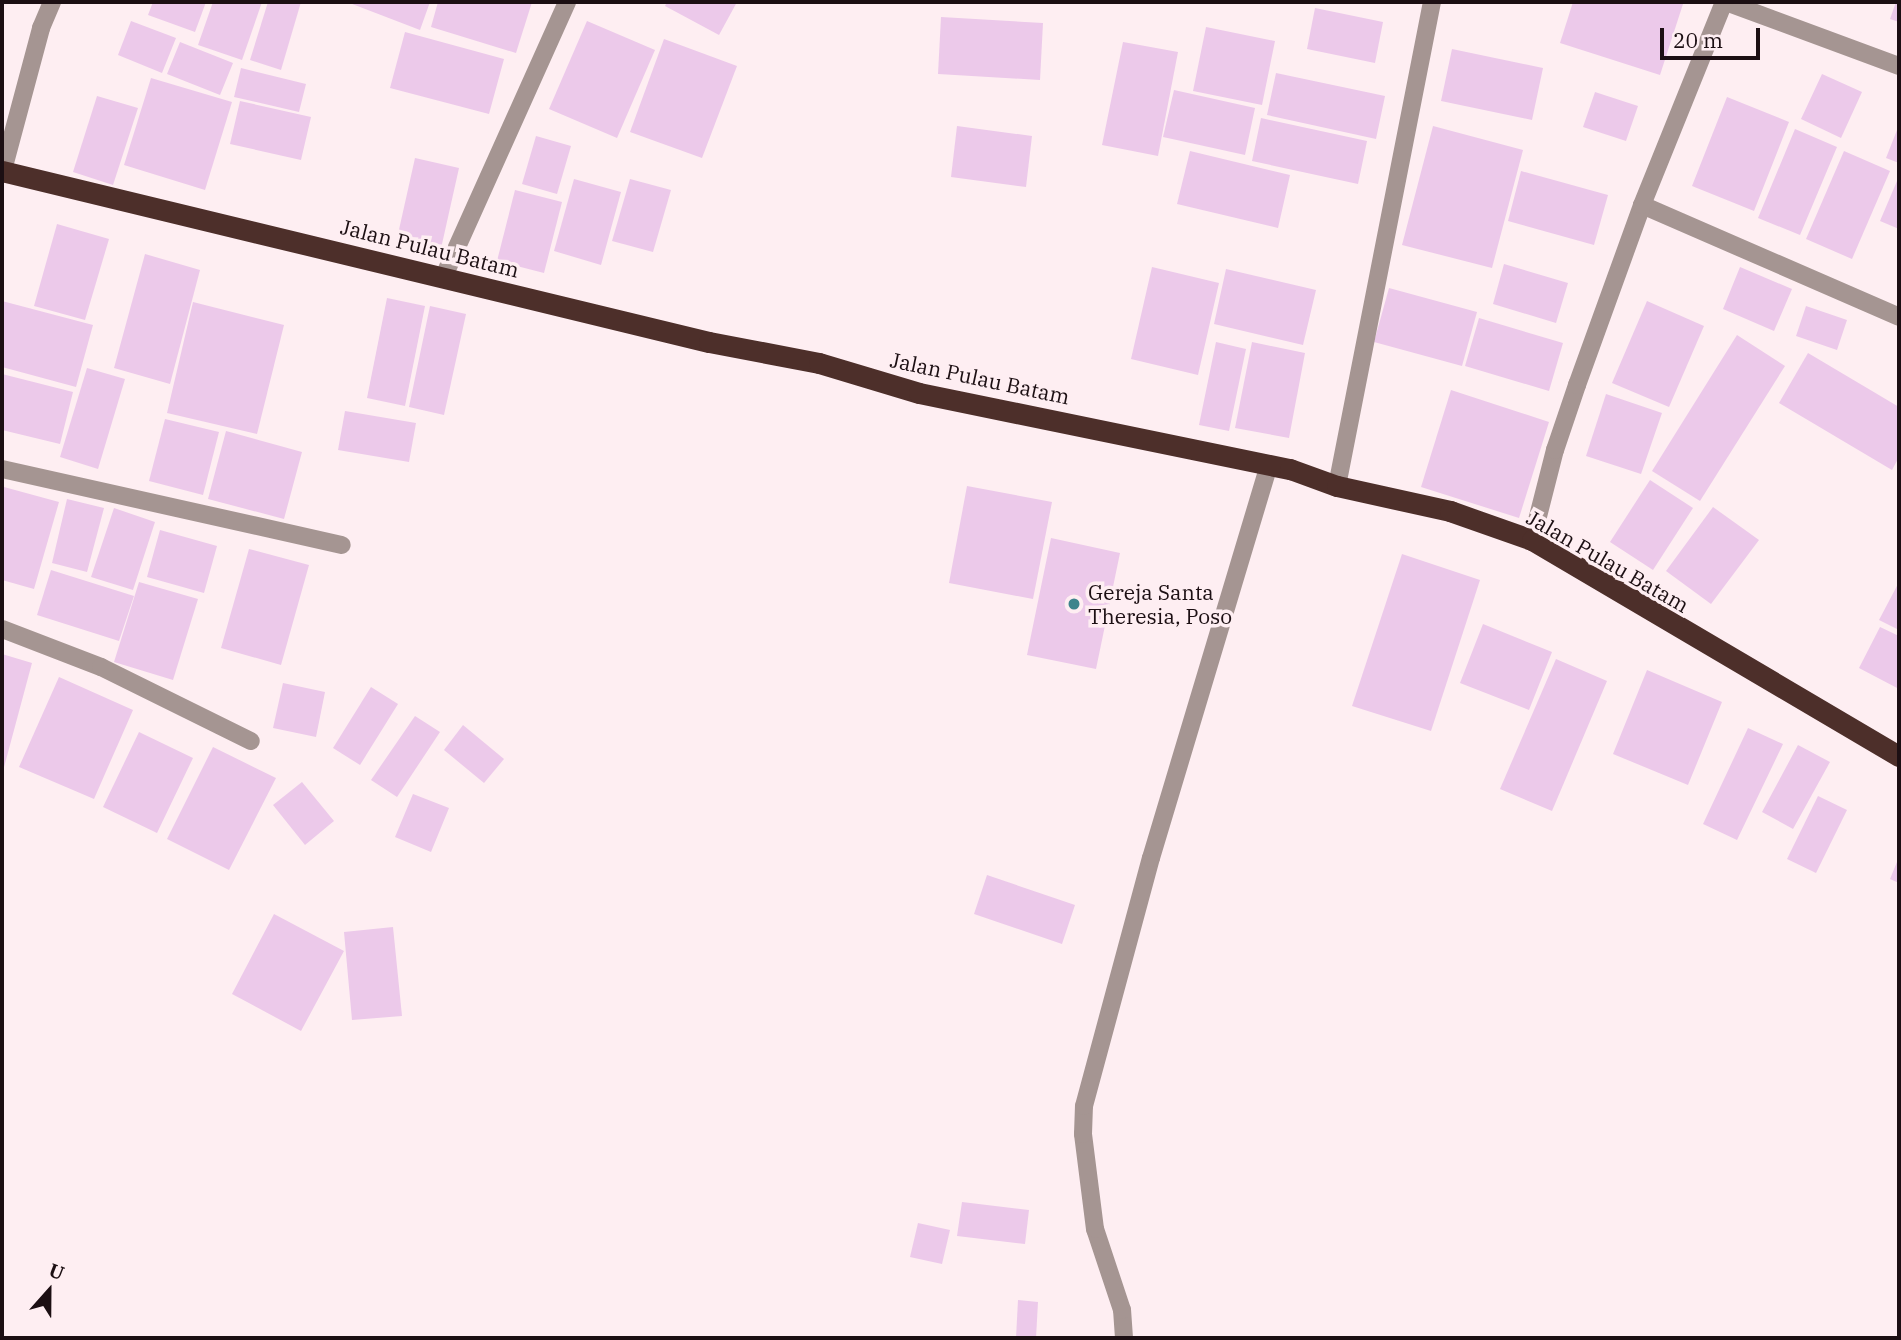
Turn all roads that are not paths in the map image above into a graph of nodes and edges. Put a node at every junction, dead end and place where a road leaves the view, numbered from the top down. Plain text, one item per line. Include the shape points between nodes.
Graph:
1 (52, 2) edge
2 (567, 2) edge
3 (1432, 2) edge
4 (1725, 2) edge
5 (1899, 66) edge
6 (2, 172) edge
7 (1642, 205) junction
8 (444, 276) junction
9 (1899, 317) edge
10 (1269, 466) junction
11 (2, 469) edge
12 (1338, 486) junction
13 (1532, 540) junction
14 (342, 545) dead end
15 (2, 629) edge
16 (251, 741) dead end
17 (1899, 756) edge
18 (1124, 1338) edge

1 - 6 street
2 - 8 street
3 - 12 street
4 - 5 street
4 - 7 street
6 - 8 highway, Jalan Pulau Batam
7 - 9 street
7 - 13 street via 1555,450
8 - 10 highway, Jalan Pulau Batam via 709,342 819,363 919,393
10 - 12 highway, Jalan Pulau Batam
10 - 18 street via 1151,858 1084,1106 1095,1229 1122,1310
11 - 14 street
12 - 13 highway, Jalan Pulau Batam via 1450,511
13 - 17 highway, Jalan Pulau Batam
15 - 16 street via 101,667

